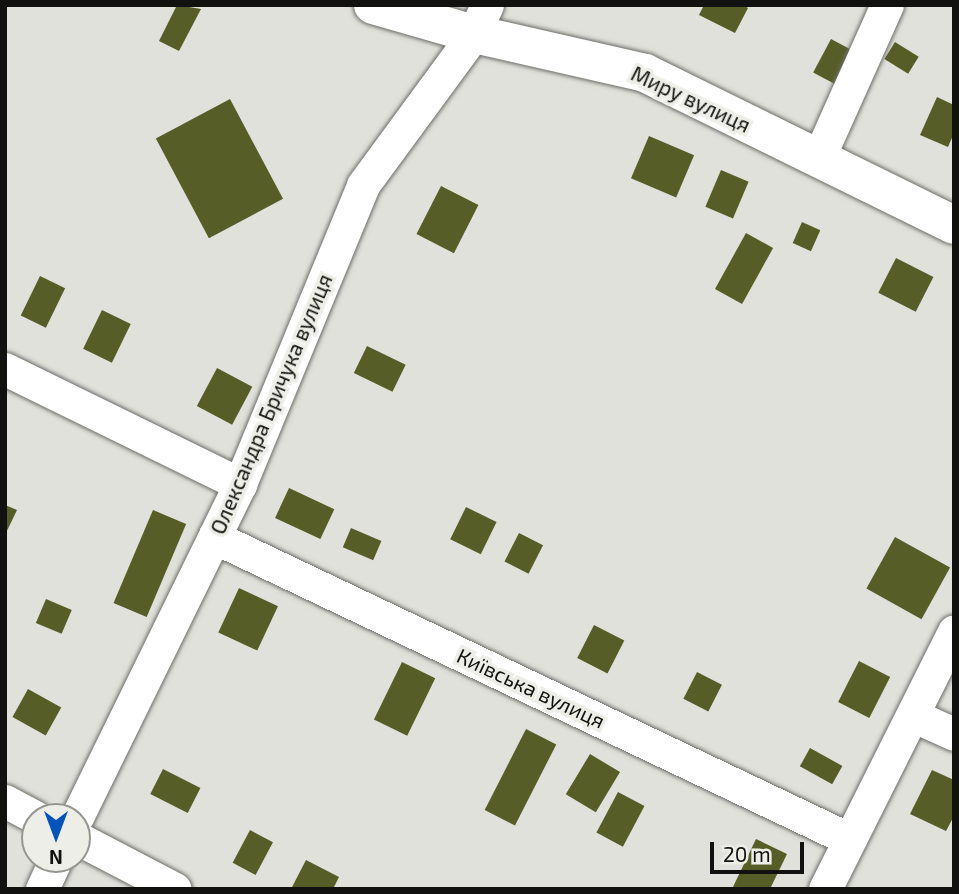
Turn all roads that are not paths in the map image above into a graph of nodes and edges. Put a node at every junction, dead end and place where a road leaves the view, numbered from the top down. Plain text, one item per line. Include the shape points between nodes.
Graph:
1 (373, 5) edge
2 (887, 5) edge
3 (480, 20) edge
4 (818, 159) junction
5 (954, 225) edge
6 (5, 369) edge
7 (240, 484) junction
8 (214, 537) junction
9 (954, 631) edge
10 (914, 716) junction
11 (954, 734) edge
12 (5, 801) edge
13 (84, 803) edge
14 (21, 809) edge
15 (849, 839) junction
16 (91, 845) edge
17 (50, 873) edge
18 (42, 889) edge
19 (175, 889) edge
20 (825, 889) edge

1 - 3 main road, Миру вулиця
2 - 4 street
3 - 4 main road, Миру вулиця via 645,73
3 - 7 street, Олександра Бричука вулиця via 363,185
4 - 5 main road, Миру вулиця
6 - 7 street
7 - 8 street, Олександра Бричука вулиця
8 - 13 street, Олександра Бричука вулиця
8 - 15 street, Київська вулиця
9 - 10 street
10 - 11 street
10 - 15 street
12 - 14 street
15 - 20 street
16 - 19 street
17 - 18 street

